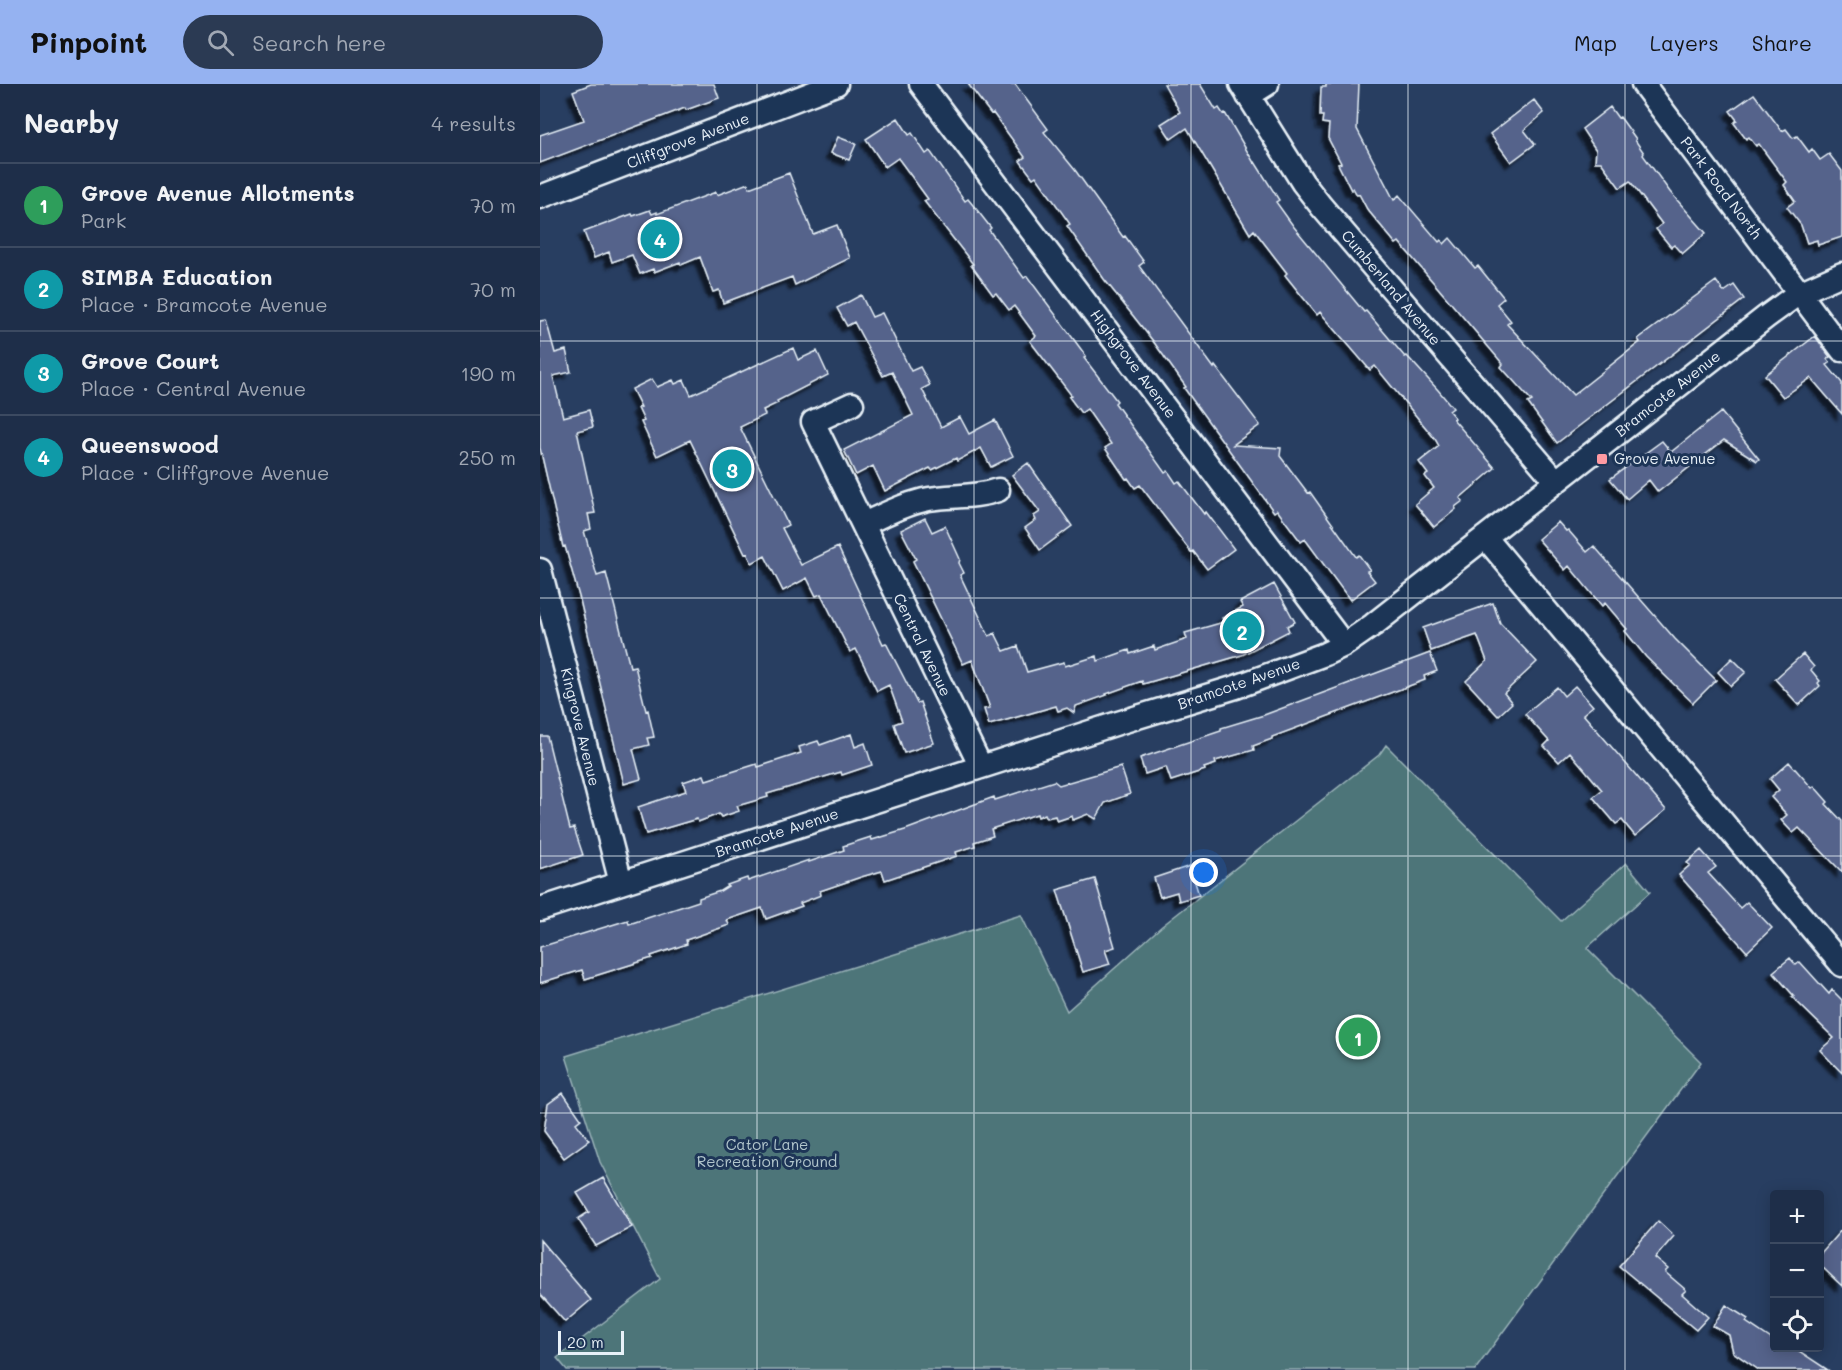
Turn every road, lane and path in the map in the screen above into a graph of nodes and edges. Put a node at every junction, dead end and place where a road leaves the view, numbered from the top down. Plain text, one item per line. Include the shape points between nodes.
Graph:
1 (836, 84) edge
2 (921, 84) edge
3 (1643, 84) edge
4 (1252, 88) edge
5 (540, 197) edge
6 (1842, 274) edge
7 (1799, 293) junction
8 (1842, 350) edge
9 (852, 404) dead end
10 (1556, 481) junction
11 (998, 490) dead end
12 (863, 524) junction
13 (1485, 537) junction
14 (540, 570) edge
15 (1344, 645) junction
16 (981, 767) junction
17 (621, 884) junction
18 (540, 909) edge
19 (1842, 965) edge

1 - 5 street, Cliffgrove Avenue
2 - 15 street, Highgrove Avenue
3 - 7 street, Park Road North
4 - 10 street, Cumberland Avenue via 1304,183 1321,206
6 - 7 street, Bramcote Avenue
7 - 8 street, Park Road North
7 - 10 street, Bramcote Avenue
9 - 12 street, Central Avenue via 810,415
10 - 13 street, Bramcote Avenue
11 - 12 street via 914,502
12 - 16 street, Central Avenue
13 - 15 street, Bramcote Avenue
13 - 19 street
14 - 17 street, Kingrove Avenue
15 - 16 street, Bramcote Avenue via 1236,687
16 - 17 street, Bramcote Avenue
17 - 18 street, Bramcote Avenue

